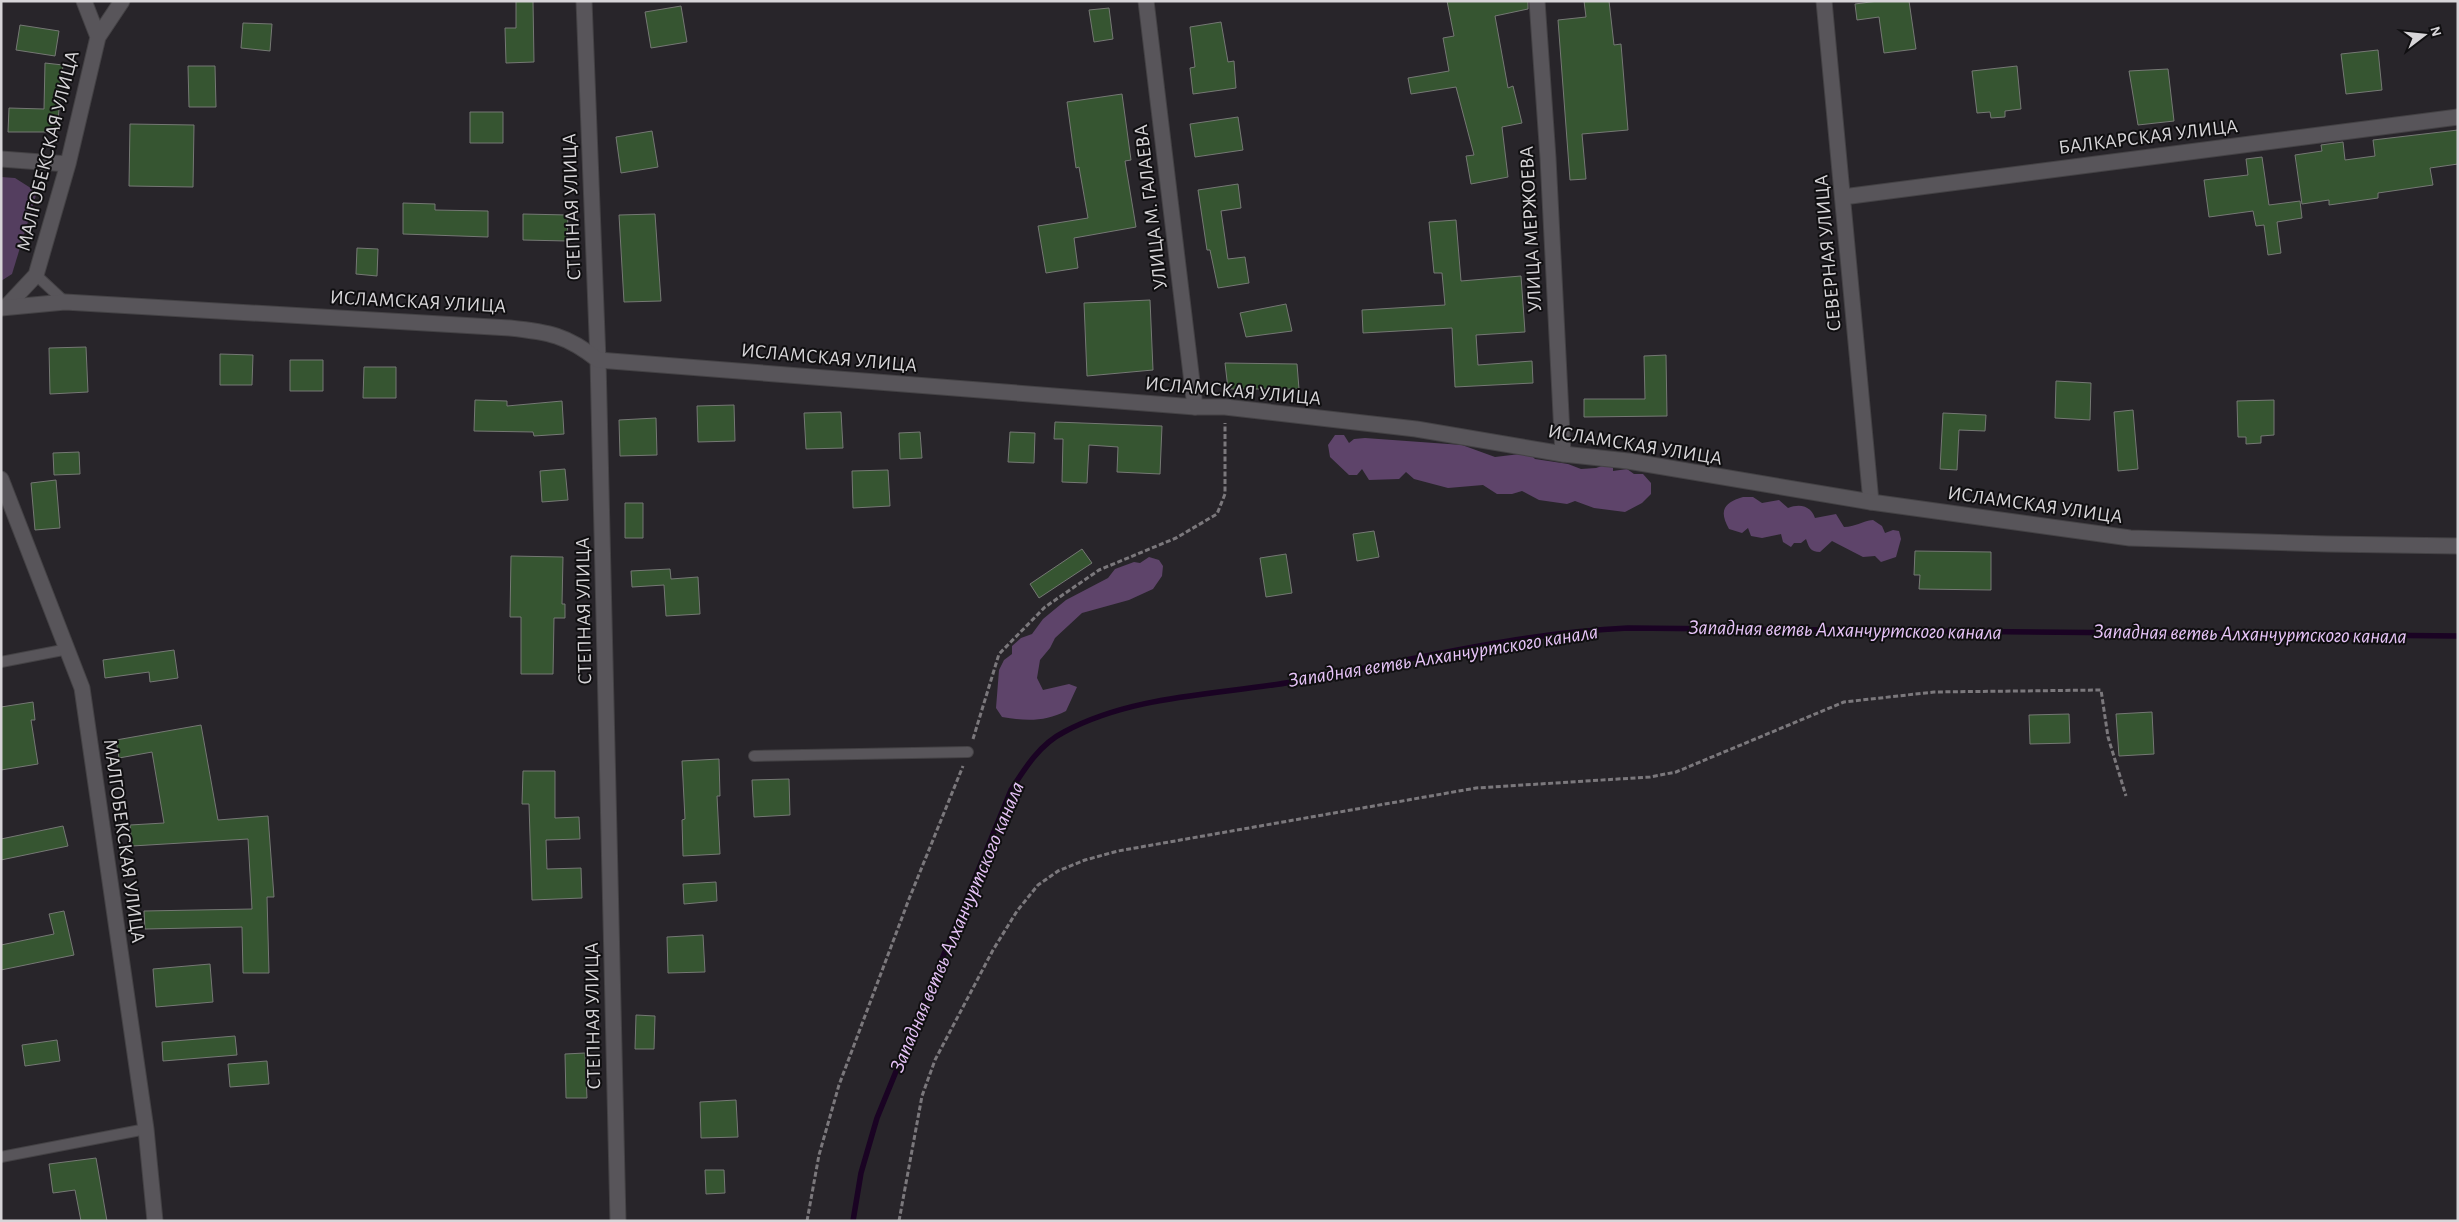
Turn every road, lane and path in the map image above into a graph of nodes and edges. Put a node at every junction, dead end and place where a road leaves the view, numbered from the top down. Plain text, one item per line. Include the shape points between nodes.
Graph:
1 (84, 1) edge
2 (122, 1) edge
3 (584, 1) edge
4 (1146, 1) edge
5 (1537, 1) edge
6 (1824, 1) edge
7 (98, 36) junction
8 (2458, 117) edge
9 (1, 159) edge
10 (68, 164) junction
11 (1844, 197) junction
12 (36, 275) junction
13 (65, 302) junction
14 (4, 308) edge
15 (598, 360) junction
16 (1195, 407) junction
17 (1225, 407) junction
18 (1563, 454) junction
19 (1, 480) edge
20 (1871, 502) junction
21 (2458, 546) edge
22 (68, 649) junction
23 (1, 662) edge
24 (968, 752) junction
25 (754, 756) dead end
26 (2126, 796) dead end
27 (146, 1129) junction
28 (1, 1157) edge
29 (155, 1221) edge
30 (618, 1221) edge
31 (807, 1221) edge
32 (899, 1221) edge

1 - 7 street
2 - 7 street, МАЛГОБЕКСКАЯ УЛИЦА
3 - 15 street, СТЕПНАЯ УЛИЦА
4 - 16 street, УЛИЦА М. ГАЛАЕВА
5 - 18 street, УЛИЦА МЕРЖОЕВА
6 - 11 street, СЕВЕРНАЯ УЛИЦА
7 - 10 street, МАЛГОБЕКСКАЯ УЛИЦА
8 - 11 street, БАЛКАРСКАЯ УЛИЦА
9 - 10 street
10 - 12 street, МАЛГОБЕКСКАЯ УЛИЦА
11 - 20 street, СЕВЕРНАЯ УЛИЦА
12 - 13 lane
12 - 14 street, МАЛГОБЕКСКАЯ УЛИЦА
13 - 14 street, ИСЛАМСКАЯ УЛИЦА
13 - 15 street, ИСЛАМСКАЯ УЛИЦА via 510,328 561,337 578,344
15 - 16 street, ИСЛАМСКАЯ УЛИЦА
15 - 30 street, СТЕПНАЯ УЛИЦА
16 - 17 street, ИСЛАМСКАЯ УЛИЦА
17 - 18 street, ИСЛАМСКАЯ УЛИЦА via 1416,429
17 - 24 path via 1225,494 1217,514 1176,538 1099,570 1045,608 999,654
18 - 20 street, ИСЛАМСКАЯ УЛИЦА via 1628,461
19 - 22 street, МАЛГОБЕКСКАЯ УЛИЦА
20 - 21 street, ИСЛАМСКАЯ УЛИЦА via 2130,538
22 - 23 lane
22 - 27 street, МАЛГОБЕКСКАЯ УЛИЦА via 82,688
24 - 25 lane
24 - 31 path via 839,1085 819,1155
26 - 32 path via 2108,737 2101,690 1934,692 1844,702 1676,772 1650,777 1476,788 1118,851 1085,860 1058,871 1038,885 1017,912 968,993 935,1060 922,1096
27 - 28 lane
27 - 29 street, МАЛГОБЕКСКАЯ УЛИЦА

